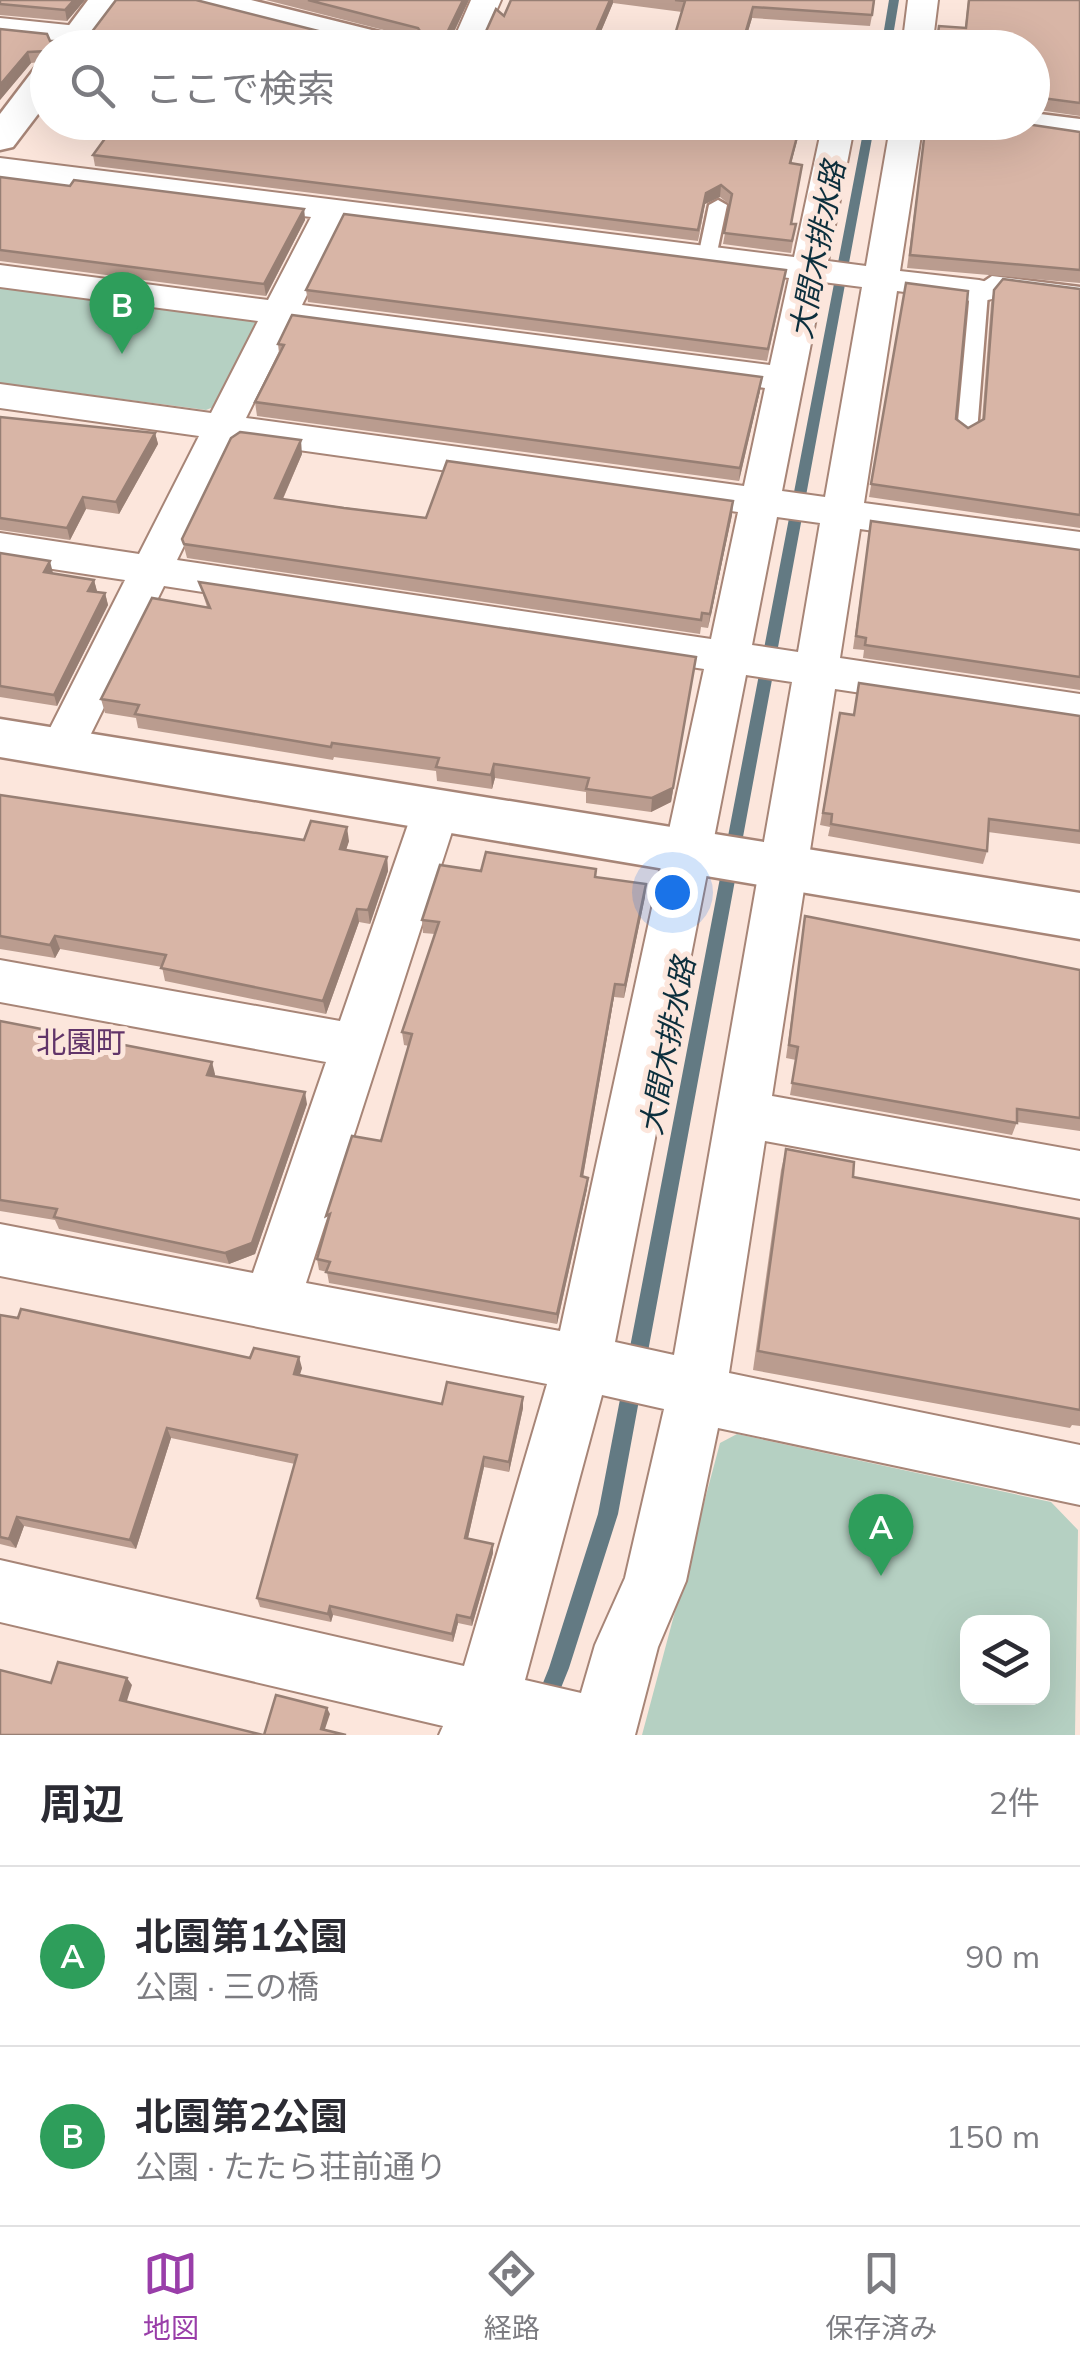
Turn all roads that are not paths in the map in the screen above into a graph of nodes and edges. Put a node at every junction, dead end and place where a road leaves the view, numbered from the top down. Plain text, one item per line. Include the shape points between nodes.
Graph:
1 (105, 0) edge
2 (209, 0) edge
3 (486, 0) edge
4 (923, 0) edge
5 (0, 27) edge
6 (82, 30) edge
7 (327, 30) edge
8 (473, 30) edge
9 (919, 30) edge
10 (30, 33) edge
11 (30, 99) edge
12 (1050, 126) edge
13 (1080, 130) edge
14 (0, 138) edge
15 (835, 140) edge
16 (903, 140) edge
17 (0, 168) edge
18 (718, 205) edge
19 (332, 209) junction
20 (707, 256) junction
21 (810, 270) junction
22 (0, 276) edge
23 (881, 278) junction
24 (979, 291) junction
25 (1080, 293) edge
26 (280, 313) junction
27 (787, 379) junction
28 (0, 396) edge
29 (222, 427) junction
30 (967, 432) edge
31 (763, 502) junction
32 (842, 513) junction
33 (1080, 546) edge
34 (0, 547) edge
35 (151, 570) junction
36 (730, 657) junction
37 (816, 670) junction
38 (1080, 710) edge
39 (0, 738) edge
40 (62, 748) junction
41 (436, 810) junction
42 (691, 851) junction
43 (783, 867) junction
44 (1080, 916) edge
45 (0, 981) edge
46 (354, 1045) junction
47 (743, 1114) junction
48 (1080, 1174) edge
49 (0, 1250) edge
50 (272, 1303) junction
51 (595, 1365) junction
52 (684, 1389) junction
53 (1080, 1475) edge
54 (0, 1592) edge
55 (489, 1718) edge
56 (593, 1732) edge

1 - 6 street
2 - 7 street
3 - 8 street
4 - 9 street
5 - 10 street
11 - 14 street
12 - 13 street
15 - 21 street
16 - 23 street
17 - 19 street
18 - 20 lane
19 - 20 street
19 - 26 street
20 - 21 street
21 - 23 street
21 - 27 street
22 - 26 street
23 - 24 street
23 - 32 street
24 - 25 lane via 992,282
24 - 30 lane
26 - 27 street
26 - 29 street
27 - 31 street
28 - 29 street
29 - 31 street
29 - 35 street
31 - 32 street
31 - 36 street
32 - 33 street
32 - 37 street
34 - 35 street
35 - 36 street
35 - 40 street
36 - 37 street
36 - 42 street
37 - 38 street
37 - 43 street
39 - 40 street
40 - 41 street
41 - 42 street
41 - 46 street
42 - 43 street
42 - 51 street
43 - 44 street
43 - 47 street
45 - 46 street
46 - 50 street
47 - 48 street
47 - 52 street
49 - 50 street
50 - 51 street
51 - 52 street
51 - 55 street
52 - 53 street
52 - 56 street via 655,1581
54 - 55 street
55 - 56 street

